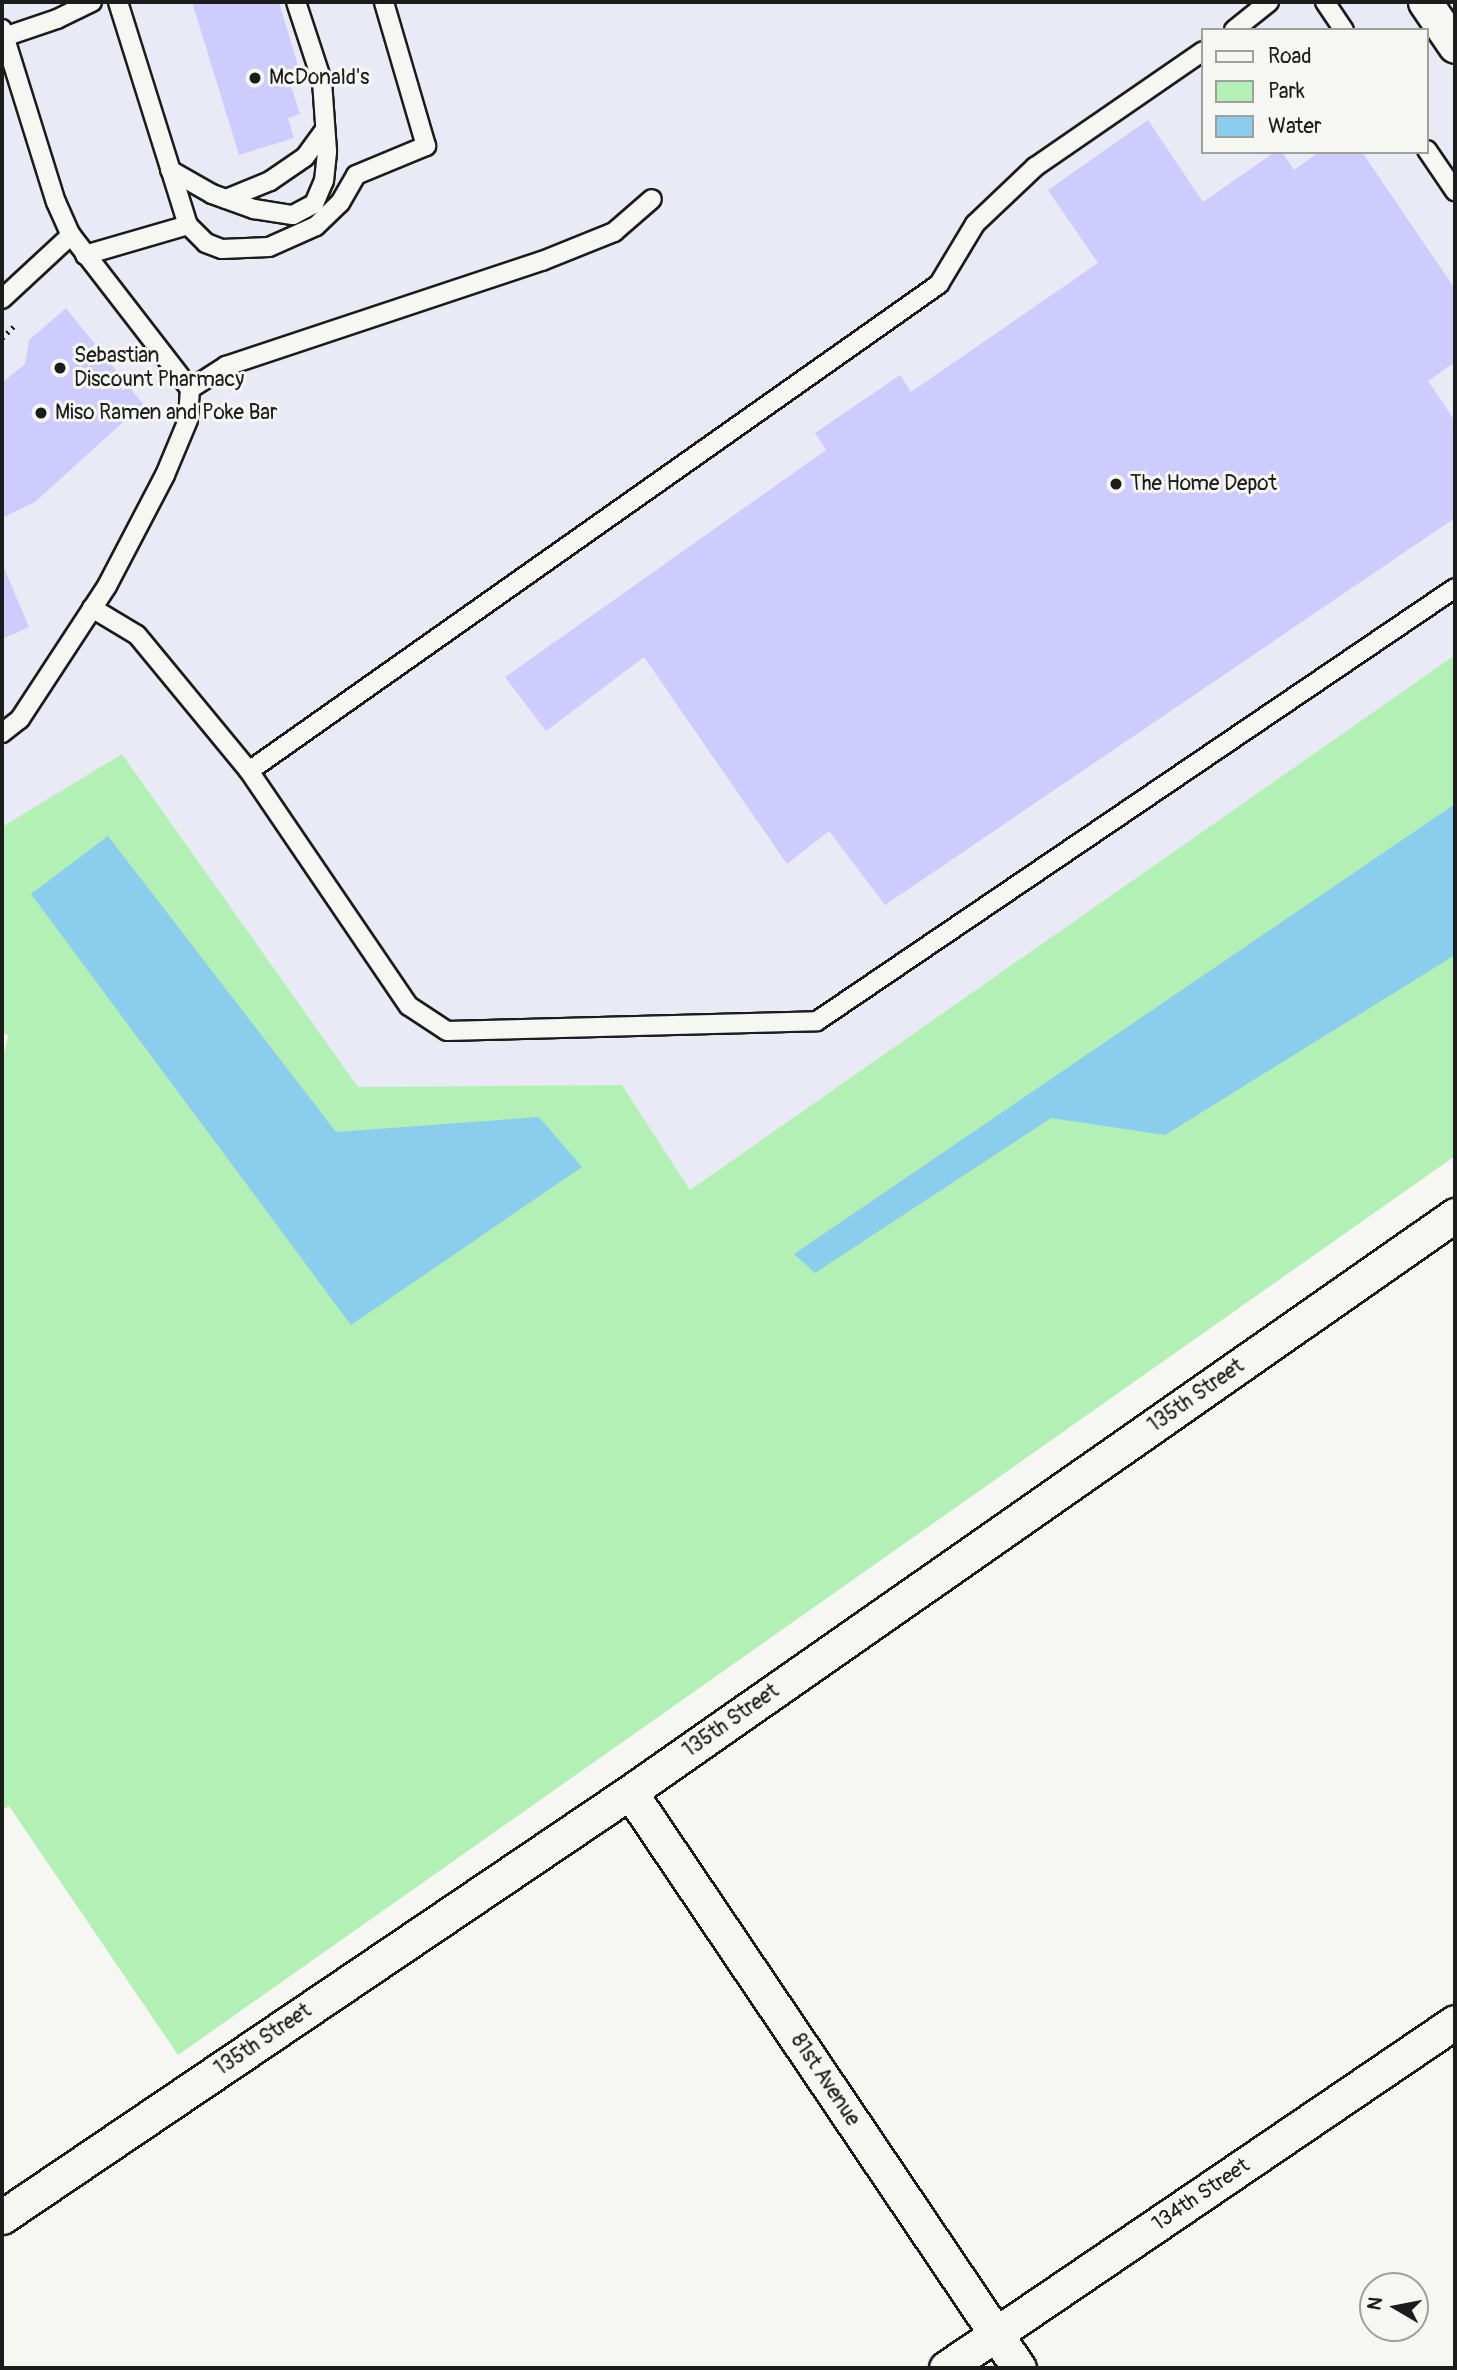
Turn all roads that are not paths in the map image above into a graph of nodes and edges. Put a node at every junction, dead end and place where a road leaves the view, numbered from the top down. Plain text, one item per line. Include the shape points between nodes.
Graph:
1 (92, 2) edge
2 (118, 2) edge
3 (296, 2) edge
4 (384, 2) edge
5 (1269, 2) edge
6 (1325, 2) edge
7 (1425, 2) edge
8 (1236, 28) edge
9 (1343, 28) edge
10 (3, 33) edge
11 (1455, 46) edge
12 (1202, 52) edge
13 (326, 128) junction
14 (1429, 153) edge
15 (170, 170) junction
16 (1455, 191) edge
17 (226, 199) junction
18 (652, 199) dead end
19 (188, 225) junction
20 (71, 235) junction
21 (85, 256) junction
22 (2, 299) edge
23 (190, 389) junction
24 (1455, 587) edge
25 (92, 608) junction
26 (2, 733) edge
27 (249, 771) junction
28 (1455, 1215) edge
29 (629, 1792) junction
30 (1455, 2022) edge
31 (2, 2217) edge
32 (996, 2334) junction
33 (946, 2368) edge
34 (1019, 2368) edge

1 - 10 lane via 57,19
2 - 15 lane
3 - 13 lane via 322,81
4 - 19 lane via 426,146 356,175 340,203 316,226 269,247 222,249 206,243
5 - 8 lane
6 - 9 lane
7 - 11 street
10 - 20 lane via 56,202
12 - 27 lane via 1035,167 975,224 939,285
13 - 17 lane via 304,157 270,181
13 - 17 lane via 324,181 314,204 293,215
14 - 16 lane
15 - 17 lane
15 - 19 lane
18 - 23 lane via 614,232 542,261 226,366
19 - 21 lane
20 - 21 lane
20 - 22 lane
21 - 23 lane
23 - 25 lane via 188,420 165,475
24 - 27 lane via 817,1021 447,1031 409,1006
25 - 26 lane via 19,719
25 - 27 lane via 136,635
28 - 29 street, 135th Street
29 - 31 street, 135th Street
29 - 32 street, 81st Avenue
30 - 32 street, 134th Street
32 - 33 street, 134th Street
32 - 34 street, 81st Avenue

